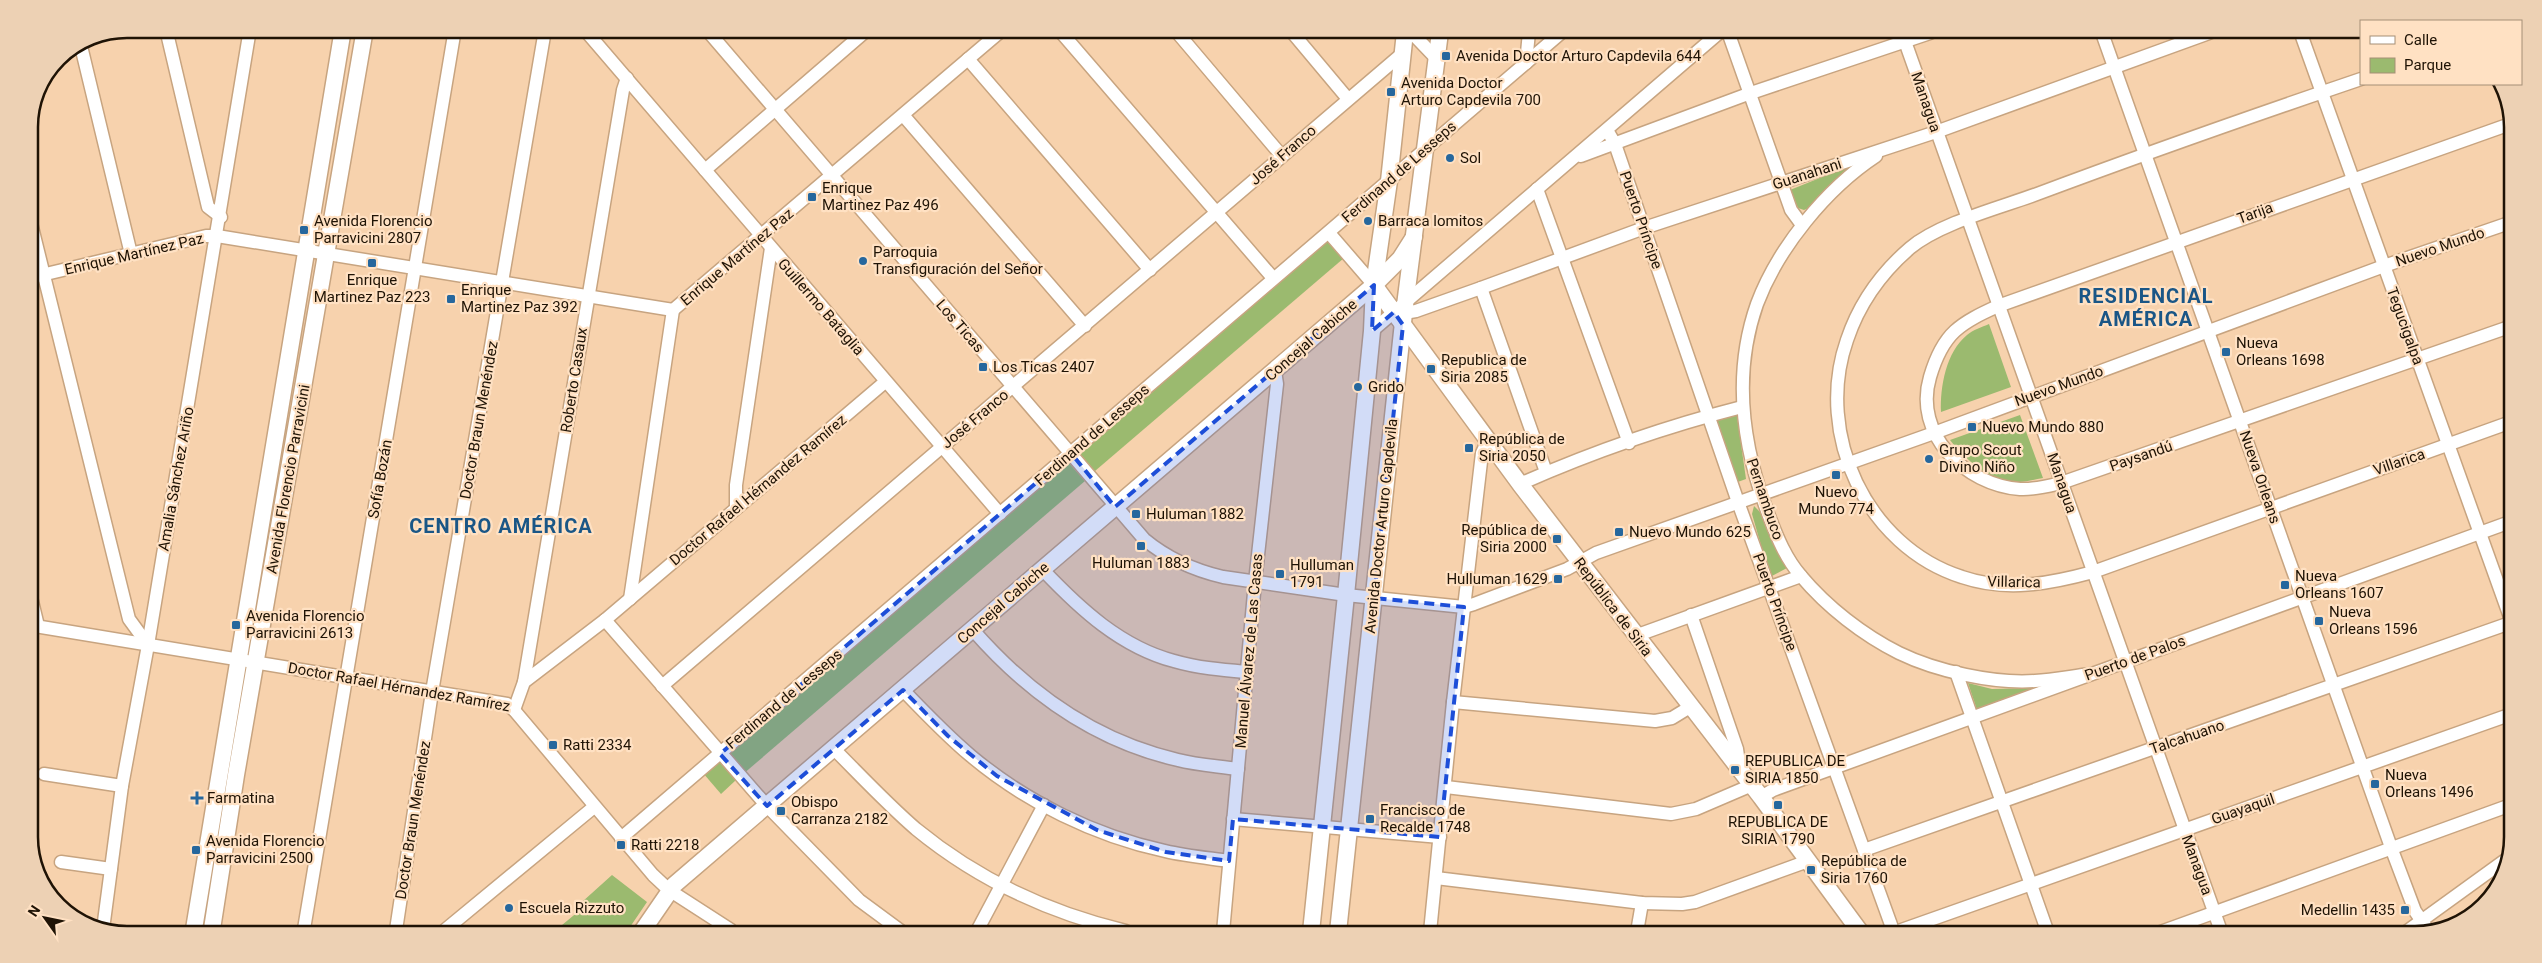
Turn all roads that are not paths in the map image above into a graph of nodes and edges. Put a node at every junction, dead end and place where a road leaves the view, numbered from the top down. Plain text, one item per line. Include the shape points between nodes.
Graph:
1 (168, 38) edge
2 (249, 38) edge
3 (341, 38) edge
4 (364, 38) edge
5 (454, 38) edge
6 (544, 38) edge
7 (593, 38) edge
8 (714, 38) edge
9 (858, 38) edge
10 (993, 38) edge
11 (1066, 38) edge
12 (1182, 38) edge
13 (1297, 38) edge
14 (1404, 38) edge
15 (1417, 38) edge
16 (1439, 38) edge
17 (1528, 38) edge
18 (1555, 38) edge
19 (1713, 38) edge
20 (1730, 38) edge
21 (1903, 38) edge
22 (2104, 38) edge
23 (2199, 38) edge
24 (2303, 38) edge
25 (82, 50) edge
26 (1402, 53) junction
27 (1436, 58) junction
28 (968, 59) junction
29 (1526, 63) junction
30 (2114, 68) junction
31 (627, 78) junction
32 (2360, 79) edge
33 (2322, 92) junction
34 (1748, 94) junction
35 (1348, 99) junction
36 (775, 110) junction
37 (903, 115) junction
38 (2504, 126) edge
39 (1607, 130) junction
40 (1936, 132) junction
41 (1615, 144) junction
42 (1888, 148) junction
43 (1425, 150) junction
44 (2144, 154) junction
45 (1281, 155) junction
46 (1573, 158) junction
47 (705, 170) junction
48 (831, 176) junction
49 (2353, 178) junction
50 (1389, 181) junction
51 (1781, 182) junction
52 (1537, 189) junction
53 (1216, 212) junction
54 (220, 218) junction
55 (1968, 219) junction
56 (1802, 225) junction
57 (2504, 225) edge
58 (1644, 228) junction
59 (1329, 233) junction
60 (217, 236) junction
61 (762, 237) junction
62 (1414, 237) junction
63 (2176, 242) junction
64 (772, 248) junction
65 (306, 249) junction
66 (38, 253) edge
67 (328, 253) junction
68 (131, 254) junction
69 (1563, 258) junction
70 (2384, 266) junction
71 (415, 268) junction
72 (1150, 270) junction
73 (43, 274) junction
74 (38, 275) edge
75 (1273, 278) junction
76 (502, 283) junction
77 (1374, 286) junction
78 (1480, 288) junction
79 (588, 297) junction
80 (1998, 306) junction
81 (673, 310) junction
82 (1402, 313) junction
83 (1085, 326) junction
84 (2504, 329) edge
85 (1372, 331) junction
86 (2208, 332) junction
87 (2418, 359) junction
88 (1275, 371) junction
89 (885, 382) junction
90 (1012, 387) junction
91 (2031, 397) junction
92 (1742, 407) junction
93 (1709, 415) junction
94 (2241, 422) junction
95 (2504, 425) edge
96 (1934, 433) junction
97 (1488, 440) junction
98 (1629, 443) junction
99 (2448, 445) junction
100 (942, 447) junction
101 (1071, 453) junction
102 (1847, 463) junction
103 (1546, 472) junction
104 (2061, 483) junction
105 (1520, 484) junction
106 (1761, 494) junction
107 (1738, 502) junction
108 (2270, 507) junction
109 (736, 508) junction
110 (1115, 508) junction
111 (1000, 514) junction
112 (2504, 524) edge
113 (2480, 533) junction
114 (1579, 562) junction
115 (1043, 570) junction
116 (2093, 572) junction
117 (1801, 576) junction
118 (1255, 582) junction
119 (1770, 587) junction
120 (1346, 595) junction
121 (2302, 596) junction
122 (1374, 598) junction
123 (630, 599) junction
124 (2504, 600) edge
125 (1464, 607) junction
126 (1691, 615) junction
127 (606, 620) junction
128 (2504, 625) edge
129 (38, 627) edge
130 (973, 630) junction
131 (1635, 636) junction
132 (148, 645) junction
133 (239, 659) junction
134 (2124, 662) junction
135 (257, 663) junction
136 (1247, 672) junction
137 (1956, 672) junction
138 (2091, 674) junction
139 (346, 677) junction
140 (524, 682) junction
141 (662, 686) junction
142 (2333, 686) junction
143 (902, 690) junction
144 (432, 692) junction
145 (1453, 702) junction
146 (1690, 708) junction
147 (514, 710) junction
148 (2504, 717) edge
149 (1972, 718) junction
150 (834, 749) junction
151 (2154, 749) junction
152 (720, 754) junction
153 (2363, 767) junction
154 (1836, 768) junction
155 (1238, 769) junction
156 (1740, 770) junction
157 (44, 774) dead end
158 (122, 786) junction
159 (1446, 788) junction
160 (1756, 791) junction
161 (2002, 801) junction
162 (1044, 804) junction
163 (767, 806) junction
164 (594, 807) junction
165 (2504, 808) edge
166 (1233, 819) junction
167 (1322, 826) junction
168 (1349, 828) junction
169 (2184, 830) junction
170 (1440, 837) junction
171 (621, 838) junction
172 (1864, 850) junction
173 (2392, 850) junction
174 (1230, 861) junction
175 (1808, 861) junction
176 (61, 862) dead end
177 (2500, 864) edge
178 (111, 869) junction
179 (1436, 878) junction
180 (2031, 885) junction
181 (1002, 886) junction
182 (669, 890) junction
183 (1642, 903) junction
184 (2214, 912) junction
185 (104, 923) edge
186 (2424, 925) edge
187 (194, 926) edge
188 (213, 926) edge
189 (305, 926) edge
190 (397, 926) edge
191 (450, 926) edge
192 (646, 926) edge
193 (725, 926) edge
194 (895, 926) edge
195 (980, 926) edge
196 (1108, 926) edge
197 (1224, 926) edge
198 (1313, 926) edge
199 (1339, 926) edge
200 (1431, 926) edge
201 (1639, 926) edge
202 (1855, 926) edge
203 (1891, 926) edge
204 (1913, 926) edge
205 (2046, 926) edge
206 (2176, 926) edge
207 (2219, 926) edge

1 - 54 street via 208,207
2 - 54 street, Amalia Sánchez Ariño
3 - 65 main road, Avenida Florencio Parravicini
4 - 67 main road, Avenida Florencio Parravicini
5 - 71 street, Sofía Bozán
6 - 76 street, Doctor Braun Menéndez
7 - 31 street, Guillermo Bataglia
8 - 36 street, Los Ticas
9 - 36 street
10 - 28 street, Enrique Martínez Paz
11 - 53 street
12 - 45 street
13 - 35 street
14 - 26 main road, Avenida Doctor Arturo Capdevila
15 - 27 street
16 - 27 main road, Avenida Doctor Arturo Capdevila
17 - 29 street
18 - 29 street, Ferdinand de Lesseps
19 - 39 street
20 - 34 street
21 - 34 street
21 - 40 street, Managua
22 - 30 street, Nueva Orleans
23 - 30 street, Guanahani
24 - 33 street, Tegucigalpa
25 - 68 street
26 - 35 street, José Franco
26 - 50 main road, Avenida Doctor Arturo Capdevila
27 - 43 main road, Avenida Doctor Arturo Capdevila
28 - 37 street, Enrique Martínez Paz
28 - 72 street
29 - 43 street, Ferdinand de Lesseps
30 - 40 street, Guanahani
30 - 44 street, Nueva Orleans
31 - 47 street, Guillermo Bataglia
31 - 79 street, Roberto Casaux
32 - 33 street, Villarica
33 - 44 street, Villarica
33 - 49 street, Tegucigalpa
34 - 41 street
34 - 51 street
35 - 45 street, José Franco
36 - 47 street
36 - 48 street, Los Ticas
37 - 48 street, Enrique Martínez Paz
37 - 83 street
38 - 49 street, Tarija
39 - 41 street, Puerto Príncipe
39 - 46 street
40 - 42 street, Guanahani
40 - 55 street, Managua
41 - 46 street
41 - 58 street, Puerto Príncipe
42 - 51 street, Guanahani
42 - 56 street, Pernambuco via 1850,176
43 - 50 street, Ferdinand de Lesseps
43 - 62 main road, Avenida Doctor Arturo Capdevila
44 - 55 street, Villarica
44 - 63 street, Nueva Orleans
45 - 53 street, José Franco
46 - 52 street
47 - 61 street, Guillermo Bataglia
48 - 61 street, Enrique Martínez Paz
48 - 90 street, Los Ticas
49 - 63 street, Tarija
49 - 70 street, Tegucigalpa
50 - 59 street, Ferdinand de Lesseps
50 - 77 main road, Avenida Doctor Arturo Capdevila
51 - 56 street via 1794,216
51 - 58 street, Guanahani
52 - 69 street
52 - 82 street
53 - 72 street, José Franco
53 - 75 street
54 - 60 street, Amalia Sánchez Ariño
55 - 80 street, Managua
55 - 102 street, Villarica via 1926,237 1911,248 1870,291 1855,318 1840,364 1837,393 1838,423
56 - 92 street, Pernambuco via 1757,305 1744,369
57 - 70 street, Nuevo Mundo
58 - 69 street, Guanahani
58 - 93 street, Puerto Príncipe
59 - 75 street, Ferdinand de Lesseps
59 - 77 street, República de Siria
60 - 65 street, Enrique Martínez Paz
60 - 68 street, Enrique Martínez Paz
60 - 132 street, Amalia Sánchez Ariño
61 - 64 street, Guillermo Bataglia
61 - 81 street, Enrique Martínez Paz
62 - 77 main road, Concejal Cabiche via 1400,259
62 - 82 main road, Avenida Doctor Arturo Capdevila
63 - 80 street, Tarija
63 - 86 street, Nueva Orleans
64 - 89 street, Guillermo Bataglia
64 - 109 street via 736,485
65 - 67 street, Enrique Martínez Paz
65 - 133 main road, Avenida Florencio Parravicini
66 - 73 street
67 - 71 street, Enrique Martínez Paz
67 - 135 main road, Avenida Florencio Parravicini
68 - 73 street, Enrique Martínez Paz
69 - 78 street, Guanahani
69 - 98 street
70 - 86 street, Nuevo Mundo
70 - 87 street, Tegucigalpa
71 - 76 street, Enrique Martínez Paz
71 - 139 street, Sofía Bozán
72 - 83 street, José Franco
73 - 74 street, Enrique Martínez Paz
73 - 132 street via 129,619
75 - 101 street, Ferdinand de Lesseps
76 - 79 street, Enrique Martínez Paz
76 - 144 street, Doctor Braun Menéndez
77 - 82 main road, República de Siria
77 - 85 main road, Avenida Doctor Arturo Capdevila
77 - 88 main road, Concejal Cabiche
78 - 82 street, Guanahani
78 - 103 street
79 - 81 street, Enrique Martínez Paz
79 - 140 street, Roberto Casaux
80 - 91 street, Managua
80 - 96 street, Paysandú via 1955,331 1937,357 1926,402
81 - 123 street
82 - 85 street
82 - 97 main road, República de Siria
82 - 122 main road, Avenida Doctor Arturo Capdevila
83 - 90 street, José Franco
84 - 87 street, Paysandú
85 - 120 main road, Avenida Doctor Arturo Capdevila
86 - 91 street, Nuevo Mundo
86 - 94 street, Nueva Orleans
87 - 94 street, Paysandú
87 - 99 street, Tegucigalpa
88 - 110 main road, Concejal Cabiche
88 - 118 street, Manuel Álvarez de Las Casas via 1277,384
89 - 100 street, Guillermo Bataglia
89 - 109 street, Doctor Rafael Hérnandez Ramírez
90 - 100 street, José Franco
90 - 101 street, Los Ticas
91 - 96 street, Nuevo Mundo
91 - 104 street, Managua
92 - 93 street
92 - 106 street, Pernambuco via 1745,433
93 - 98 street
93 - 107 street, Puerto Príncipe
94 - 104 street, Paysandú
94 - 108 street, Nueva Orleans
95 - 99 street, Villarica
96 - 102 street, Nuevo Mundo
96 - 104 street, Paysandú via 1960,465 1984,480 2021,489
97 - 105 main road, República de Siria
97 - 125 street via 1482,453
98 - 103 street
99 - 108 street, Villarica
99 - 113 street, Tegucigalpa
100 - 111 street, Guillermo Bataglia
100 - 141 street, José Franco
101 - 110 street, Los Ticas
101 - 111 street, Ferdinand de Lesseps
102 - 106 street, Nuevo Mundo
102 - 116 street, Villarica via 1866,501 1886,528 1913,552 1944,571 1982,582 2020,586 2057,582
103 - 105 street
104 - 116 street, Managua
105 - 114 main road, República de Siria
106 - 107 street, Nuevo Mundo
106 - 117 street, Pernambuco via 1786,555
107 - 114 street, Nuevo Mundo
107 - 119 street, Puerto Príncipe
108 - 116 street, Villarica
108 - 121 street, Nueva Orleans
109 - 123 street, Doctor Rafael Hérnandez Ramírez
110 - 115 main road, Concejal Cabiche
110 - 118 street, Los Ticas via 1144,539 1166,556 1200,572
111 - 152 street, Ferdinand de Lesseps
112 - 113 street, Puerto de Palos
113 - 121 street, Puerto de Palos
113 - 124 street, Tegucigalpa
114 - 125 street, Nuevo Mundo
114 - 131 main road, República de Siria
115 - 130 main road, Concejal Cabiche
115 - 136 street via 1104,627 1148,652 1188,665
116 - 134 street, Managua
117 - 119 street
117 - 137 street, Pernambuco via 1842,615 1869,635 1899,653
118 - 120 street, Los Ticas
118 - 136 street, Manuel Álvarez de Las Casas
119 - 126 street
119 - 154 street, Puerto Príncipe
120 - 122 street, Los Ticas
120 - 167 main road, Avenida Doctor Arturo Capdevila
121 - 134 street, Puerto de Palos
121 - 142 street, Nueva Orleans
122 - 125 street, Los Ticas
122 - 168 main road, Avenida Doctor Arturo Capdevila
123 - 127 street, Doctor Rafael Hérnandez Ramírez
125 - 145 street
126 - 131 street
126 - 156 street via 1737,749
127 - 140 street, Doctor Rafael Hérnandez Ramírez
127 - 141 street
128 - 142 street, Talcahuano
129 - 132 street, Doctor Rafael Hérnandez Ramírez
130 - 143 main road, Concejal Cabiche
130 - 155 street via 1011,672 1050,703 1092,728 1158,755
131 - 146 main road, República de Siria
132 - 133 street, Doctor Rafael Hérnandez Ramírez
132 - 158 street, Amalia Sánchez Ariño
133 - 135 street, Doctor Rafael Hérnandez Ramírez
133 - 187 main road, Avenida Florencio Parravicini
134 - 138 street, Puerto de Palos
134 - 151 street, Managua
135 - 139 street, Doctor Rafael Hérnandez Ramírez
135 - 188 main road, Avenida Florencio Parravicini
136 - 155 street, Manuel Álvarez de Las Casas
137 - 138 street, Pernambuco via 2015,681
137 - 149 street
138 - 149 street, Puerto de Palos
139 - 144 street, Doctor Rafael Hérnandez Ramírez
139 - 189 street, Sofía Bozán
140 - 147 street, Doctor Rafael Hérnandez Ramírez
141 - 152 street
142 - 151 street, Talcahuano
142 - 153 street, Nueva Orleans
143 - 150 main road, Concejal Cabiche
143 - 162 street via 973,757
144 - 147 street, Doctor Rafael Hérnandez Ramírez via 501,702
144 - 190 street, Doctor Braun Menéndez
145 - 146 street via 1655,721 1672,718
145 - 159 street
146 - 156 main road, República de Siria
147 - 164 street
148 - 153 street, Guayaquil
149 - 154 street, Puerto de Palos
149 - 161 street
150 - 163 main road, Concejal Cabiche
150 - 181 street via 917,830
151 - 161 street, Talcahuano
151 - 169 street, Managua
152 - 163 street
152 - 171 street, Ferdinand de Lesseps
153 - 169 street, Guayaquil
153 - 173 street, Nueva Orleans
154 - 160 street, Puerto de Palos via 1773,790
154 - 172 street, Puerto Príncipe
155 - 166 street, Manuel Álvarez de Las Casas
156 - 160 main road, República de Siria
157 - 158 street
158 - 178 street, Amalia Sánchez Ariño
159 - 160 street, Puerto de Palos via 1671,814
159 - 170 street
160 - 175 main road, República de Siria
161 - 172 street, Talcahuano
161 - 180 street
162 - 174 street via 1130,842 1166,852
162 - 181 street
163 - 182 main road, Concejal Cabiche
163 - 194 street via 853,894
164 - 171 street
164 - 191 street
165 - 173 street
166 - 167 street
166 - 174 street, Manuel Álvarez de Las Casas
167 - 168 street
167 - 198 main road, Avenida Doctor Arturo Capdevila
168 - 170 street
168 - 199 main road, Avenida Doctor Arturo Capdevila
169 - 180 street, Guayaquil
169 - 184 street, Managua
170 - 179 street
171 - 182 street
172 - 203 street, Puerto Príncipe
173 - 184 street
173 - 186 street, Nueva Orleans
174 - 197 street, Manuel Álvarez de Las Casas
175 - 183 street via 1695,902
175 - 202 main road, República de Siria
176 - 178 street
177 - 186 street
178 - 185 street, Amalia Sánchez Ariño
179 - 183 street
179 - 200 street
180 - 204 street, Guayaquil
180 - 205 street
181 - 195 street
181 - 196 street via 1063,913
182 - 192 main road, Concejal Cabiche
182 - 193 street
183 - 201 street
184 - 206 street
184 - 207 street, Managua

